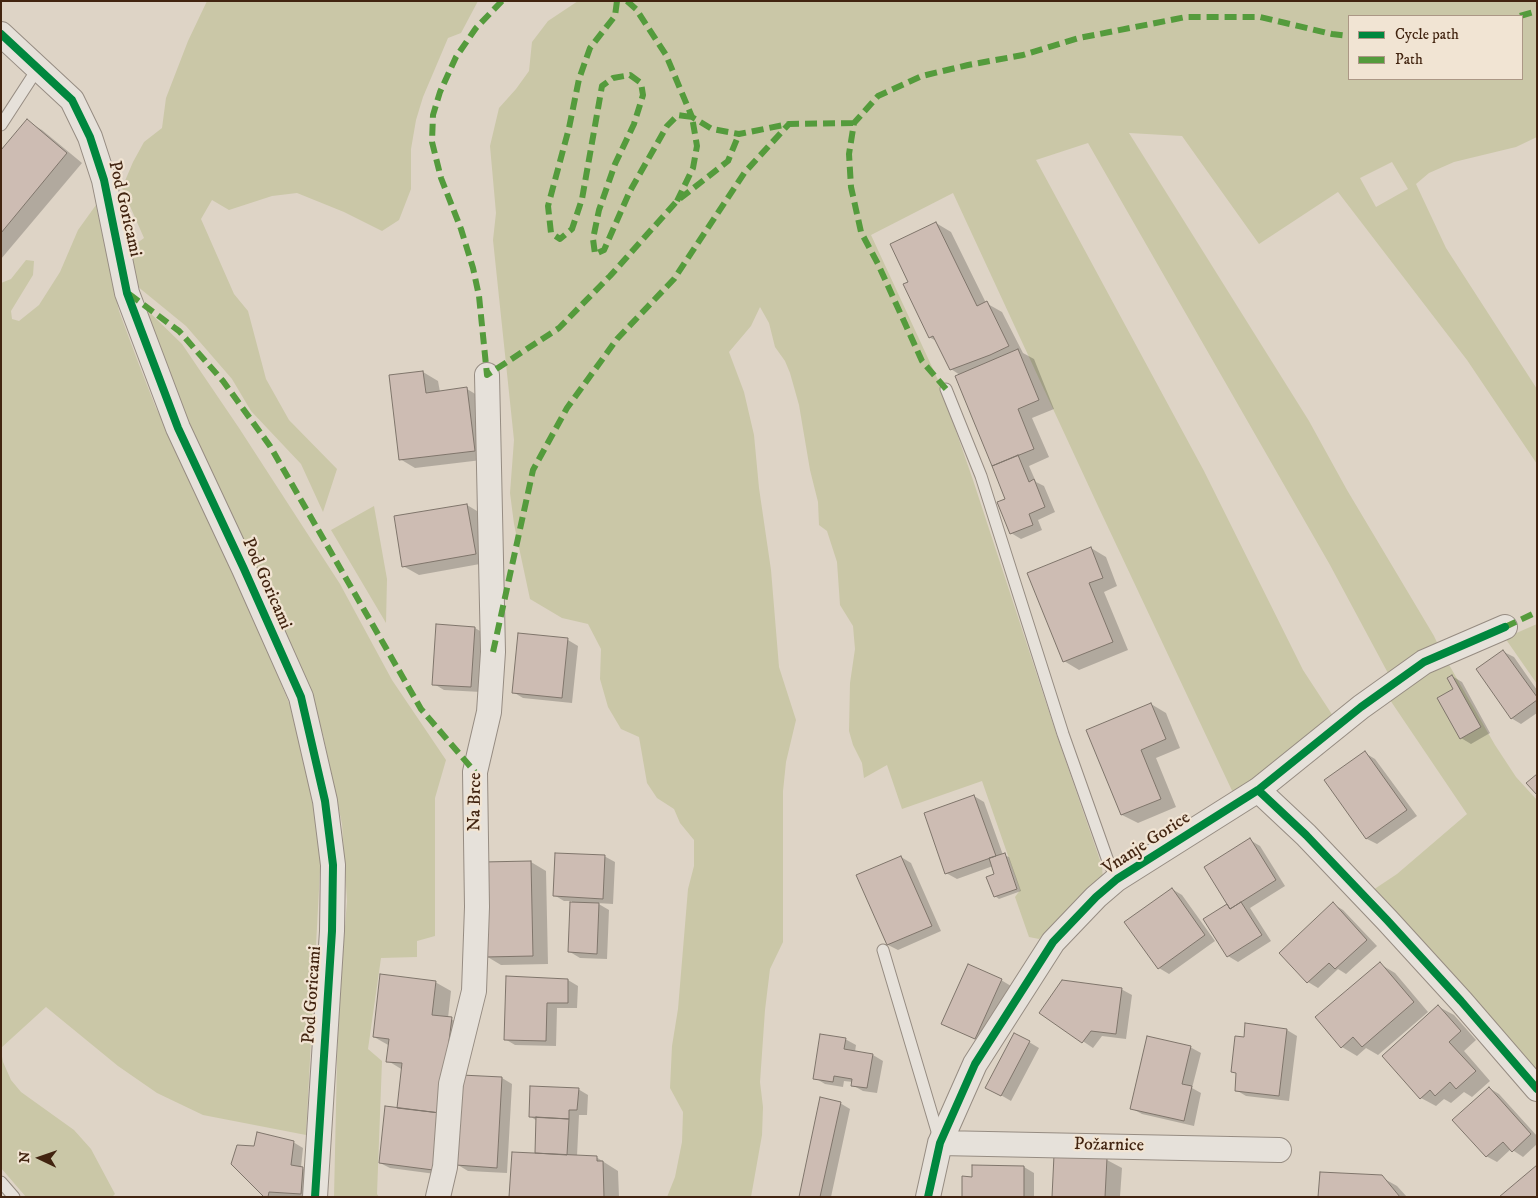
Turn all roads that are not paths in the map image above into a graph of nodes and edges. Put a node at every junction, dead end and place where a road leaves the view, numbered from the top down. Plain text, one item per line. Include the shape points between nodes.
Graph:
1 (1, 34) edge
2 (38, 68) junction
3 (1, 124) edge
4 (487, 375) dead end
5 (946, 388) dead end
6 (1505, 626) dead end
7 (1258, 790) junction
8 (1117, 879) junction
9 (883, 950) dead end
10 (1537, 1089) edge
11 (940, 1142) junction
12 (1279, 1150) dead end
13 (1, 1182) edge
14 (14, 1197) edge
15 (315, 1197) edge
16 (438, 1197) edge
17 (928, 1197) edge

1 - 2 street, Pod Goricami
2 - 3 lane
2 - 15 street, Pod Goricami via 72,100 90,137 104,180 127,293 178,428 300,697 325,801 333,865 332,931
4 - 16 street, Na Brce via 494,652 489,712 475,772 477,907 474,991 451,1084 445,1167
5 - 8 lane via 981,476 1063,734
6 - 7 street, Vnanje Gorice via 1424,662 1361,707
7 - 8 street, Vnanje Gorice
7 - 10 street via 1387,920
8 - 11 street, Vnanje Gorice via 1053,942 975,1064
9 - 11 lane
11 - 12 street, Požarnice
11 - 17 street, Vnanje Gorice
13 - 14 lane

